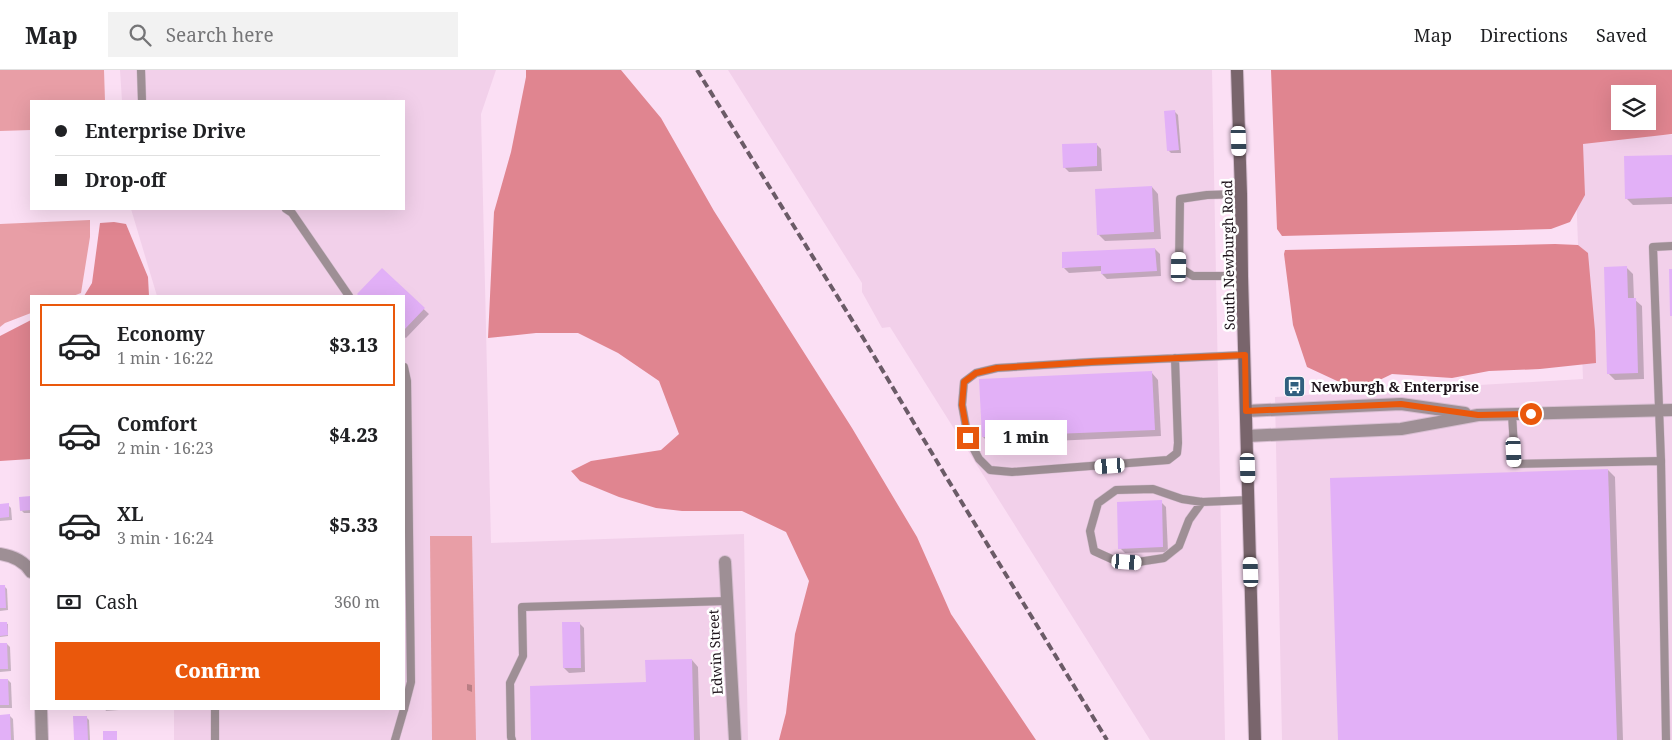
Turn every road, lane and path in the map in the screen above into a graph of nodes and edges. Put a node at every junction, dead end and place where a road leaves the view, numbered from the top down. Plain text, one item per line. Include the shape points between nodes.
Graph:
1 (141, 70) edge
2 (1237, 70) edge
3 (142, 100) edge
4 (1241, 194) junction
5 (288, 210) edge
6 (1672, 246) edge
7 (1242, 276) junction
8 (348, 295) edge
9 (1245, 355) junction
10 (1175, 358) junction
11 (405, 372) edge
12 (1666, 410) edge
13 (1246, 411) junction
14 (1512, 414) junction
15 (1478, 415) junction
16 (1247, 436) junction
17 (1661, 461) junction
18 (406, 471) edge
19 (1249, 500) junction
20 (1202, 502) junction
21 (1662, 542) junction
22 (1672, 542) edge
23 (0, 554) edge
24 (725, 562) dead end
25 (27, 567) edge
26 (727, 601) junction
27 (405, 705) edge
28 (40, 710) edge
29 (215, 710) edge
30 (404, 710) edge
31 (42, 740) edge
32 (215, 740) edge
33 (394, 740) edge
34 (512, 740) edge
35 (735, 740) edge
36 (1255, 740) edge
37 (1666, 740) edge

1 - 3 lane
2 - 4 main road, South Newburgh Road
4 - 7 main road, South Newburgh Road
4 - 7 lane via 1180,198 1179,267 1193,276
5 - 8 lane
6 - 12 lane via 1653,247
7 - 9 main road, South Newburgh Road
9 - 10 lane
9 - 13 main road, South Newburgh Road
10 - 10 lane via 997,368 976,373 964,382 962,405 968,438 979,459 990,470 1012,472 1168,460 1177,453 1178,443
11 - 18 lane
12 - 14 street
12 - 17 lane
13 - 15 street via 1401,404
13 - 16 main road, South Newburgh Road
14 - 15 street
14 - 17 lane via 1515,464
15 - 16 street via 1401,428
16 - 19 main road, South Newburgh Road
17 - 21 lane
18 - 27 lane via 411,682
19 - 20 lane
19 - 36 main road, South Newburgh Road
20 - 20 lane via 1182,500 1153,489 1116,490 1098,503 1090,531 1094,551 1116,561 1164,558 1179,546 1189,520
21 - 22 lane
21 - 37 lane
23 - 25 street
24 - 26 street, Edwin Street
26 - 34 lane via 522,607 523,656 510,684
26 - 35 street, Edwin Street
28 - 31 street
29 - 32 lane
30 - 33 lane

